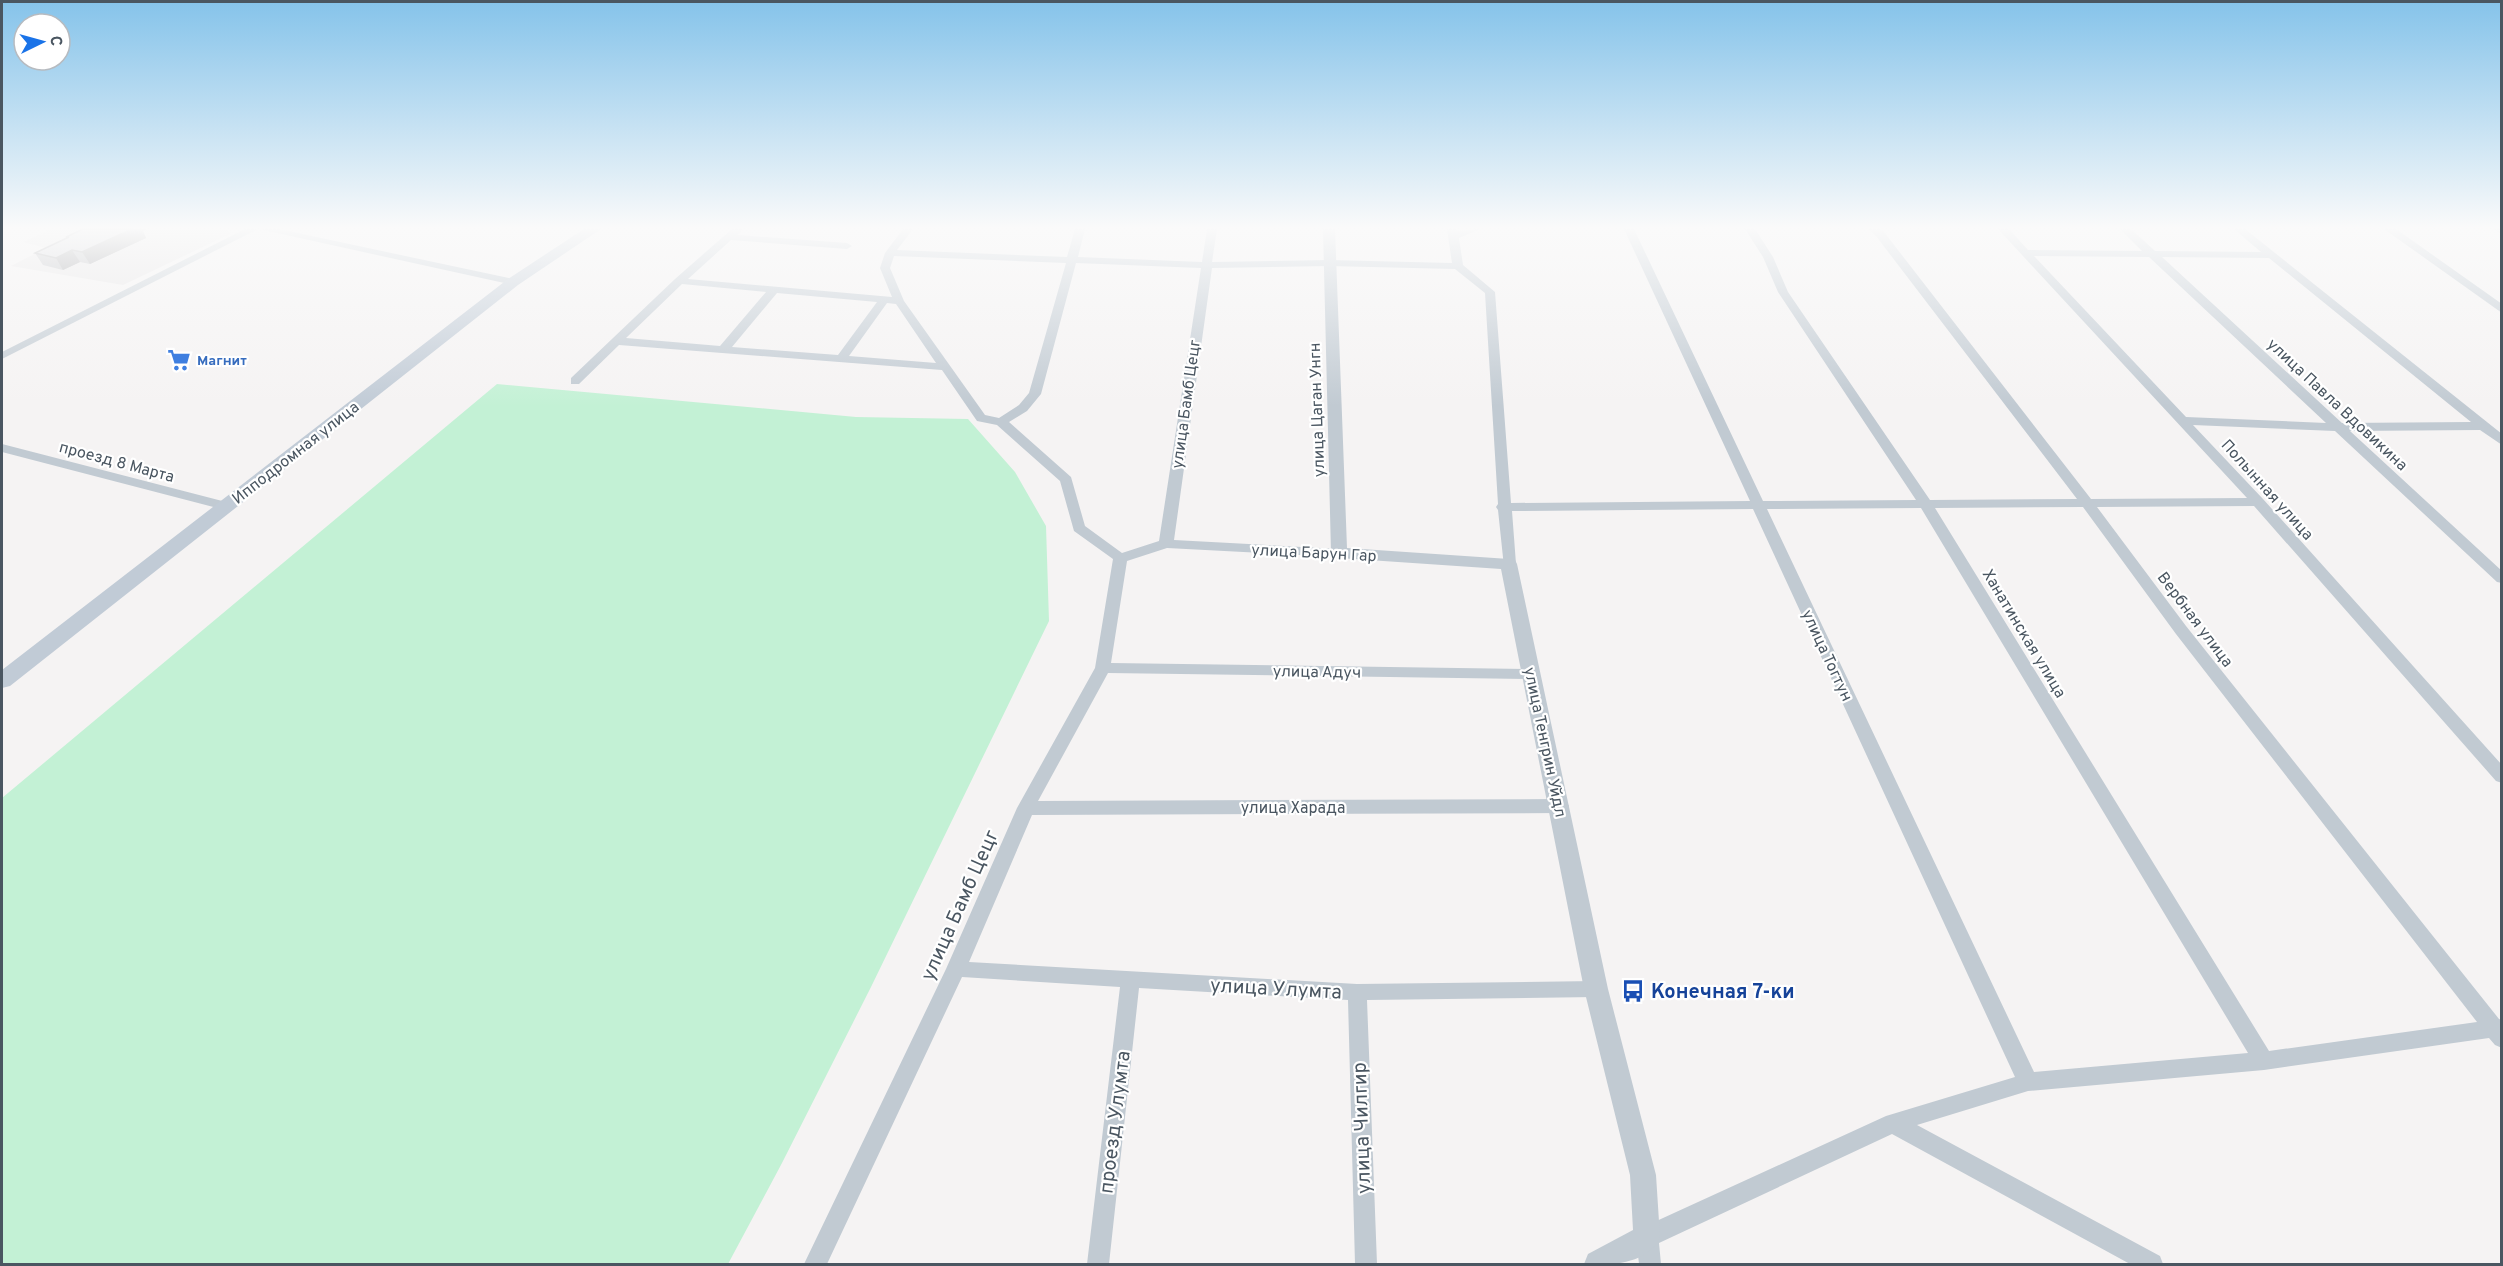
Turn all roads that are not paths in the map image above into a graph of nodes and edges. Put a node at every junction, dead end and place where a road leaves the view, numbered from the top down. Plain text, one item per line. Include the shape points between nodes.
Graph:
1 (136, 288) edge
2 (505, 288) edge
3 (672, 288) edge
4 (754, 288) edge
5 (894, 288) edge
6 (1064, 288) edge
7 (1202, 288) edge
8 (1330, 288) edge
9 (1485, 288) edge
10 (1657, 288) edge
11 (1782, 288) edge
12 (1922, 288) edge
13 (2058, 288) edge
14 (2189, 288) edge
15 (2312, 288) edge
16 (2471, 288) edge
17 (774, 290) junction
18 (884, 300) junction
19 (899, 301) junction
20 (2502, 310) edge
21 (618, 341) junction
22 (723, 350) junction
23 (2, 356) edge
24 (841, 359) junction
25 (944, 367) junction
26 (575, 381) dead end
27 (2183, 421) junction
28 (1001, 422) junction
29 (2483, 426) junction
30 (2338, 427) junction
31 (2502, 441) edge
32 (2, 448) edge
33 (2259, 502) junction
34 (1925, 503) junction
35 (2087, 503) junction
36 (225, 506) junction
37 (1758, 506) junction
38 (1503, 507) junction
39 (1166, 544) junction
40 (1339, 553) junction
41 (1120, 558) junction
42 (1509, 564) junction
43 (2502, 579) edge
44 (1104, 668) junction
45 (1531, 674) junction
46 (2, 681) edge
47 (2502, 777) edge
48 (1560, 806) junction
49 (1026, 808) junction
50 (956, 969) junction
51 (1130, 980) junction
52 (1596, 989) junction
53 (1357, 992) junction
54 (2499, 1031) edge
55 (2264, 1061) junction
56 (2028, 1082) junction
57 (1893, 1123) junction
58 (1647, 1237) junction
59 (815, 1264) edge
60 (1098, 1264) edge
61 (1366, 1264) edge
62 (1598, 1264) edge
63 (1650, 1264) edge
64 (2152, 1264) edge

1 - 23 street
2 - 36 main road, Ипподромная улица
3 - 21 street
4 - 17 street
5 - 19 street
6 - 28 street via 1035,394 1023,408
7 - 39 street, улица Бамб Цецг
8 - 40 street, улица Цаган Унгн
9 - 38 street, улица Тенгрин Уйдл via 1490,292
10 - 37 street, улица Тогтун
11 - 34 street, Ханатинская улица
12 - 35 street, Вербная улица
13 - 27 street, Полынная улица
14 - 30 street, улица Павла Вдовикина
15 - 29 street
16 - 20 street
17 - 18 street
17 - 22 street
18 - 19 street
18 - 24 street
19 - 25 street
21 - 22 street
21 - 26 street
22 - 24 street
24 - 25 street
25 - 28 street via 981,418
27 - 30 street
27 - 33 street, Полынная улица
28 - 41 street via 1066,480 1079,528
29 - 30 street
29 - 31 street
30 - 43 street, улица Павла Вдовикина
32 - 36 street, проезд 8 Марта
33 - 35 street
33 - 47 street, Полынная улица
34 - 35 street
34 - 37 street
34 - 55 street, Ханатинская улица
35 - 54 street, Вербная улица via 2181,630
36 - 46 main road, Ипподромная улица
37 - 38 street
37 - 56 street, улица Тогтун
38 - 42 street, улица Тенгрин Уйдл
39 - 40 street, улица Барун Гар
39 - 41 street, улица Барун Гар
40 - 42 street, улица Барун Гар
41 - 44 street, улица Бамб Цецг
42 - 45 street, улица Тенгрин Уйдл
44 - 45 street, улица Адуч
44 - 49 street, улица Бамб Цецг
45 - 48 street, улица Тенгрин Уйдл
48 - 49 street, улица Харада
48 - 52 street, улица Тенгрин Уйдл
49 - 50 street, улица Бамб Цецг
50 - 51 street, улица Улумта
50 - 59 street, улица Бамб Цецг
51 - 53 street, улица Улумта
51 - 60 street, проезд Улумта
52 - 53 street, улица Улумта
52 - 58 street, улица Тенгрин Уйдл via 1643,1175
53 - 61 street, улица Чилгир
54 - 55 street
55 - 56 street
56 - 57 street
57 - 58 street
57 - 64 street
58 - 62 street
58 - 63 street, улица Тенгрин Уйдл

